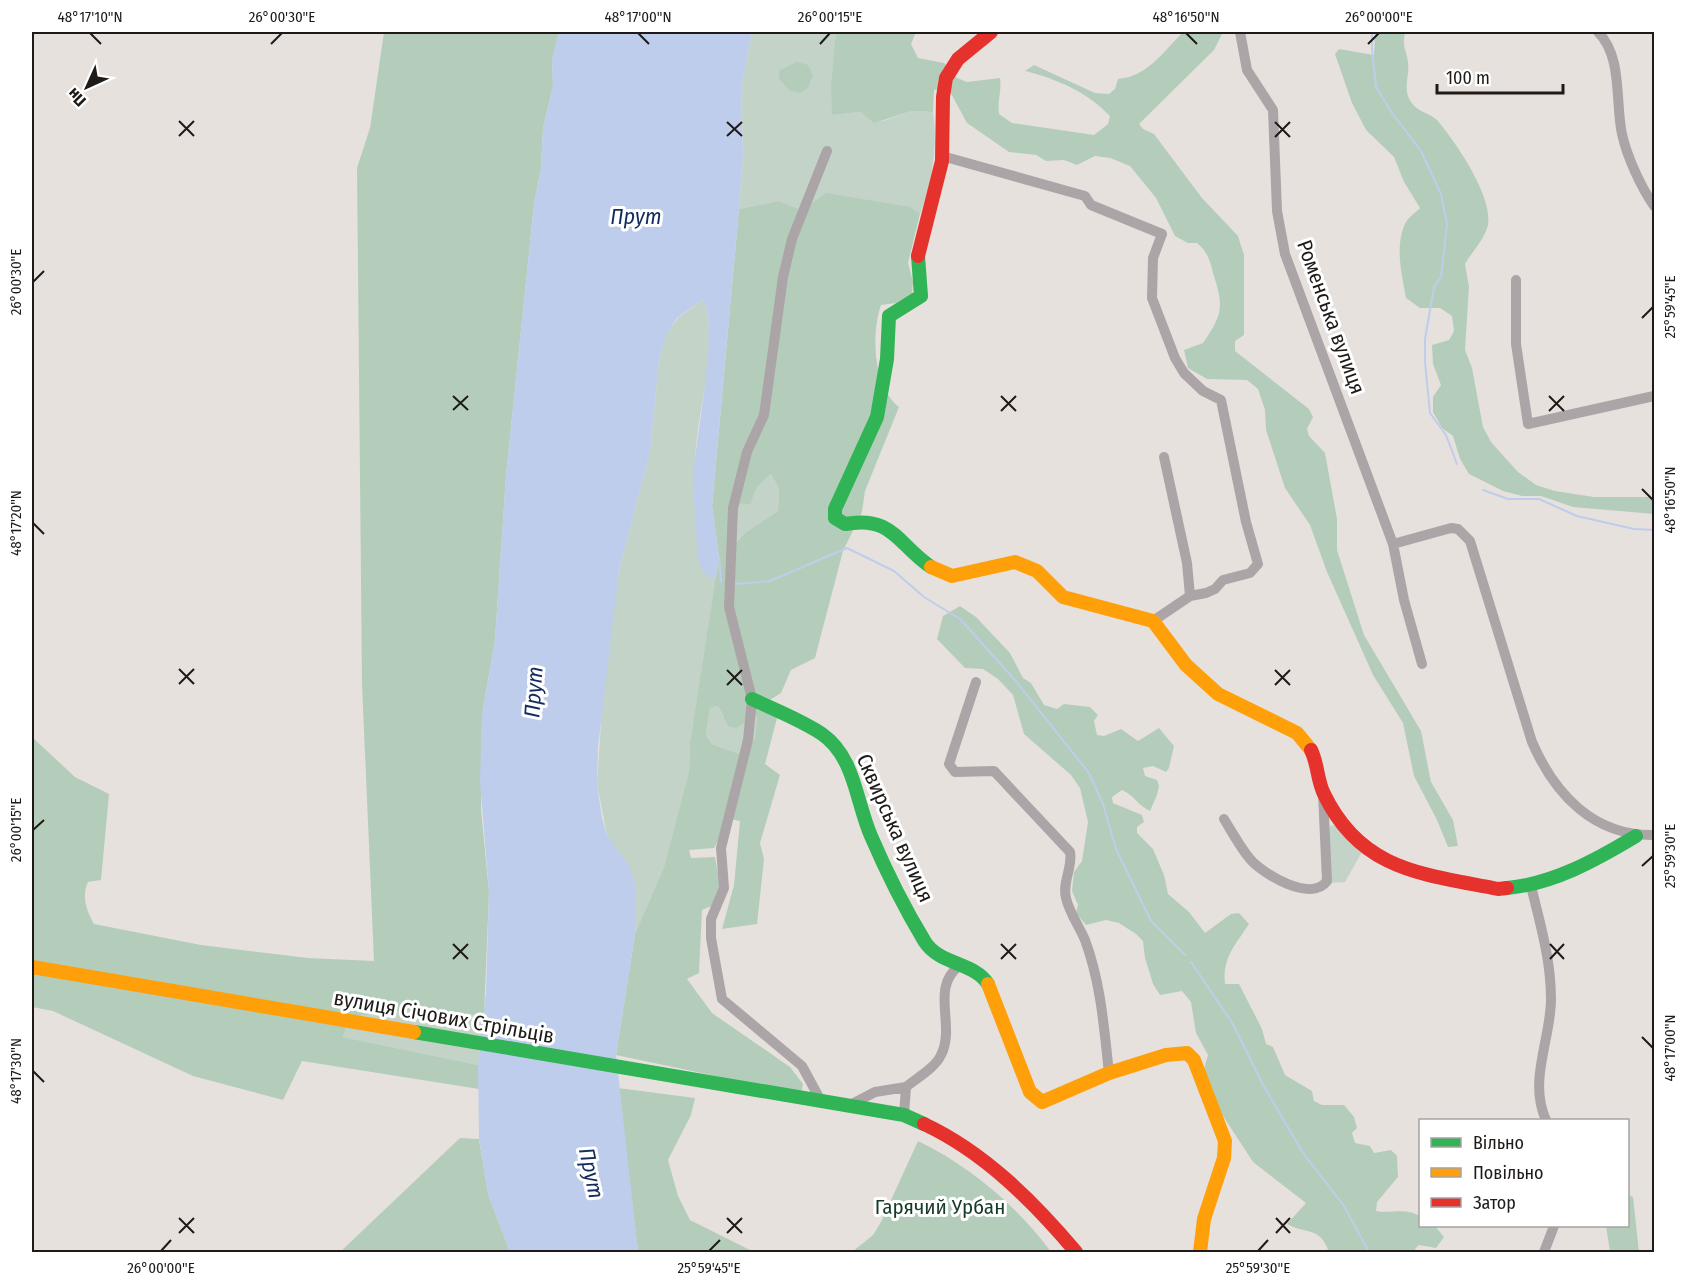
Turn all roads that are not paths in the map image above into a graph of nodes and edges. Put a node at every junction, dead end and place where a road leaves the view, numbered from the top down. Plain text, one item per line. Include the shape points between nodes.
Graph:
1 (991, 32) edge
2 (1240, 32) edge
3 (1598, 32) edge
4 (827, 151) dead end
5 (942, 156) junction
6 (1654, 206) edge
7 (1516, 280) dead end
8 (1654, 396) edge
9 (1164, 457) dead end
10 (1393, 544) junction
11 (1190, 596) junction
12 (1154, 621) junction
13 (1422, 664) dead end
14 (976, 682) dead end
15 (753, 699) junction
16 (1323, 793) junction
17 (1224, 819) dead end
18 (1654, 835) edge
19 (1636, 836) junction
20 (1531, 886) junction
21 (959, 966) junction
22 (32, 967) edge
23 (1109, 1073) junction
24 (906, 1087) junction
25 (821, 1101) junction
26 (850, 1105) junction
27 (904, 1115) junction
28 (1546, 1119) edge
29 (1554, 1227) edge
30 (1076, 1252) edge
31 (1200, 1252) edge
32 (1545, 1252) edge

1 - 5 street via 951,69 945,84
2 - 10 street, Роменська вулиця via 1247,70 1273,110 1277,211 1285,254
3 - 6 street via 1612,54 1622,136
4 - 15 street via 792,238 764,415 747,452 733,508 729,607
5 - 11 street via 1085,196 1091,205 1162,234 1153,258 1152,298 1184,373 1203,391 1221,400 1258,564 1250,573 1223,580 1215,589
5 - 12 street via 938,187 922,232 917,263 921,296 889,316 887,359 877,417 835,509 835,518 845,524 867,519 880,524 945,575 1015,562 1037,571 1064,597
7 - 8 street via 1516,344 1528,424
9 - 11 street via 1187,563
10 - 13 street, Роменська вулиця
10 - 19 street via 1451,528 1458,529 1470,541 1543,769 1601,826
11 - 12 street
12 - 16 street via 1186,665 1218,694 1297,733 1308,743
14 - 23 street via 949,764 955,772 994,771 1070,852 1066,899 1085,940 1098,984
15 - 21 street, Сквирська вулиця via 823,735 842,757 855,783 870,835 918,930 927,945
15 - 25 street via 748,740 721,848 724,888 711,920 711,938 722,999 801,1066
16 - 17 street via 1327,881 1323,887 1307,891 1270,876 1251,860
16 - 20 street via 1347,831 1364,849 1386,862 1498,889
18 - 19 street
19 - 20 street via 1597,859
20 - 28 street via 1547,948 1551,982 1539,1073
21 - 23 street, Сквирська вулиця via 975,969 987,982 1030,1092 1042,1102
21 - 24 street via 946,978 944,987 942,1055
22 - 25 street, вулиця Січових Стрільців
23 - 31 street via 1166,1055 1188,1053 1198,1068 1225,1141 1224,1158 1204,1219
24 - 26 street via 875,1092
24 - 27 street
25 - 26 street, вулиця Січових Стрільців
26 - 27 street, вулиця Січових Стрільців
27 - 30 street, вулиця Січових Стрільців via 962,1144 1041,1214
29 - 32 street

